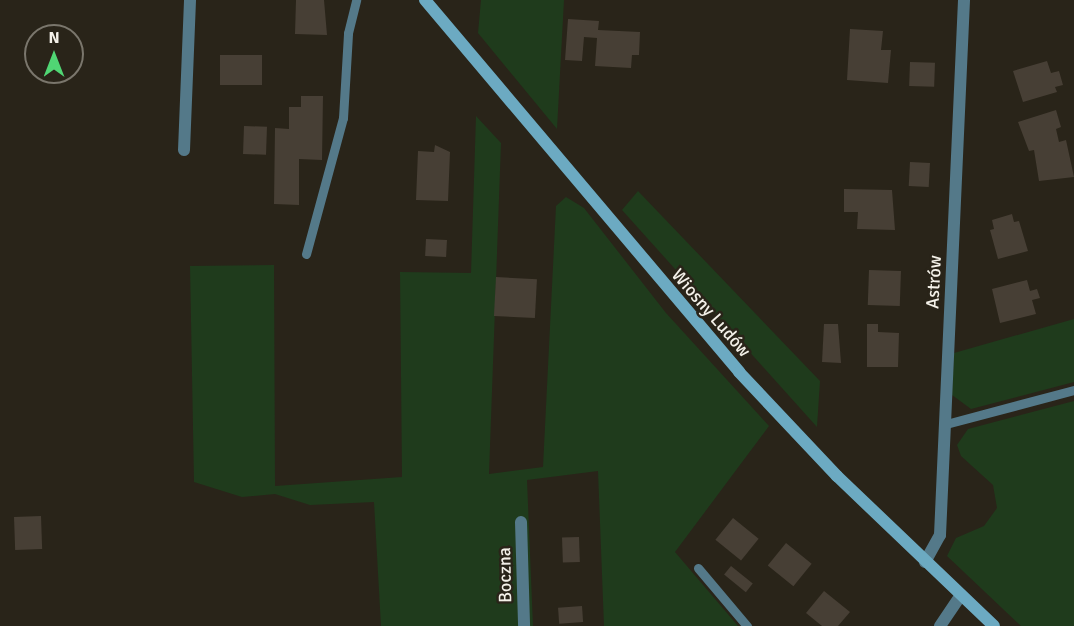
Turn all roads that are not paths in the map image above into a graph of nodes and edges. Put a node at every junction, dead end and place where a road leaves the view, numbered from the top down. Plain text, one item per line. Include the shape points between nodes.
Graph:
1 (190, 0) edge
2 (356, 0) edge
3 (424, 0) edge
4 (964, 0) edge
5 (184, 150) dead end
6 (306, 254) dead end
7 (1074, 390) edge
8 (946, 424) junction
9 (521, 522) dead end
10 (925, 562) junction
11 (698, 568) dead end
12 (961, 595) junction
13 (524, 626) edge
14 (747, 626) edge
15 (940, 626) edge
16 (994, 626) edge

1 - 5 street
2 - 6 lane via 348,33 343,118
3 - 10 street, Wiosny Ludów via 739,372
4 - 8 street, Astrów
7 - 8 lane
8 - 10 street, Astrów via 940,536
9 - 13 street, Boczna
10 - 12 street, Wiosny Ludów
11 - 14 lane
12 - 15 street
12 - 16 street, Wiosny Ludów

